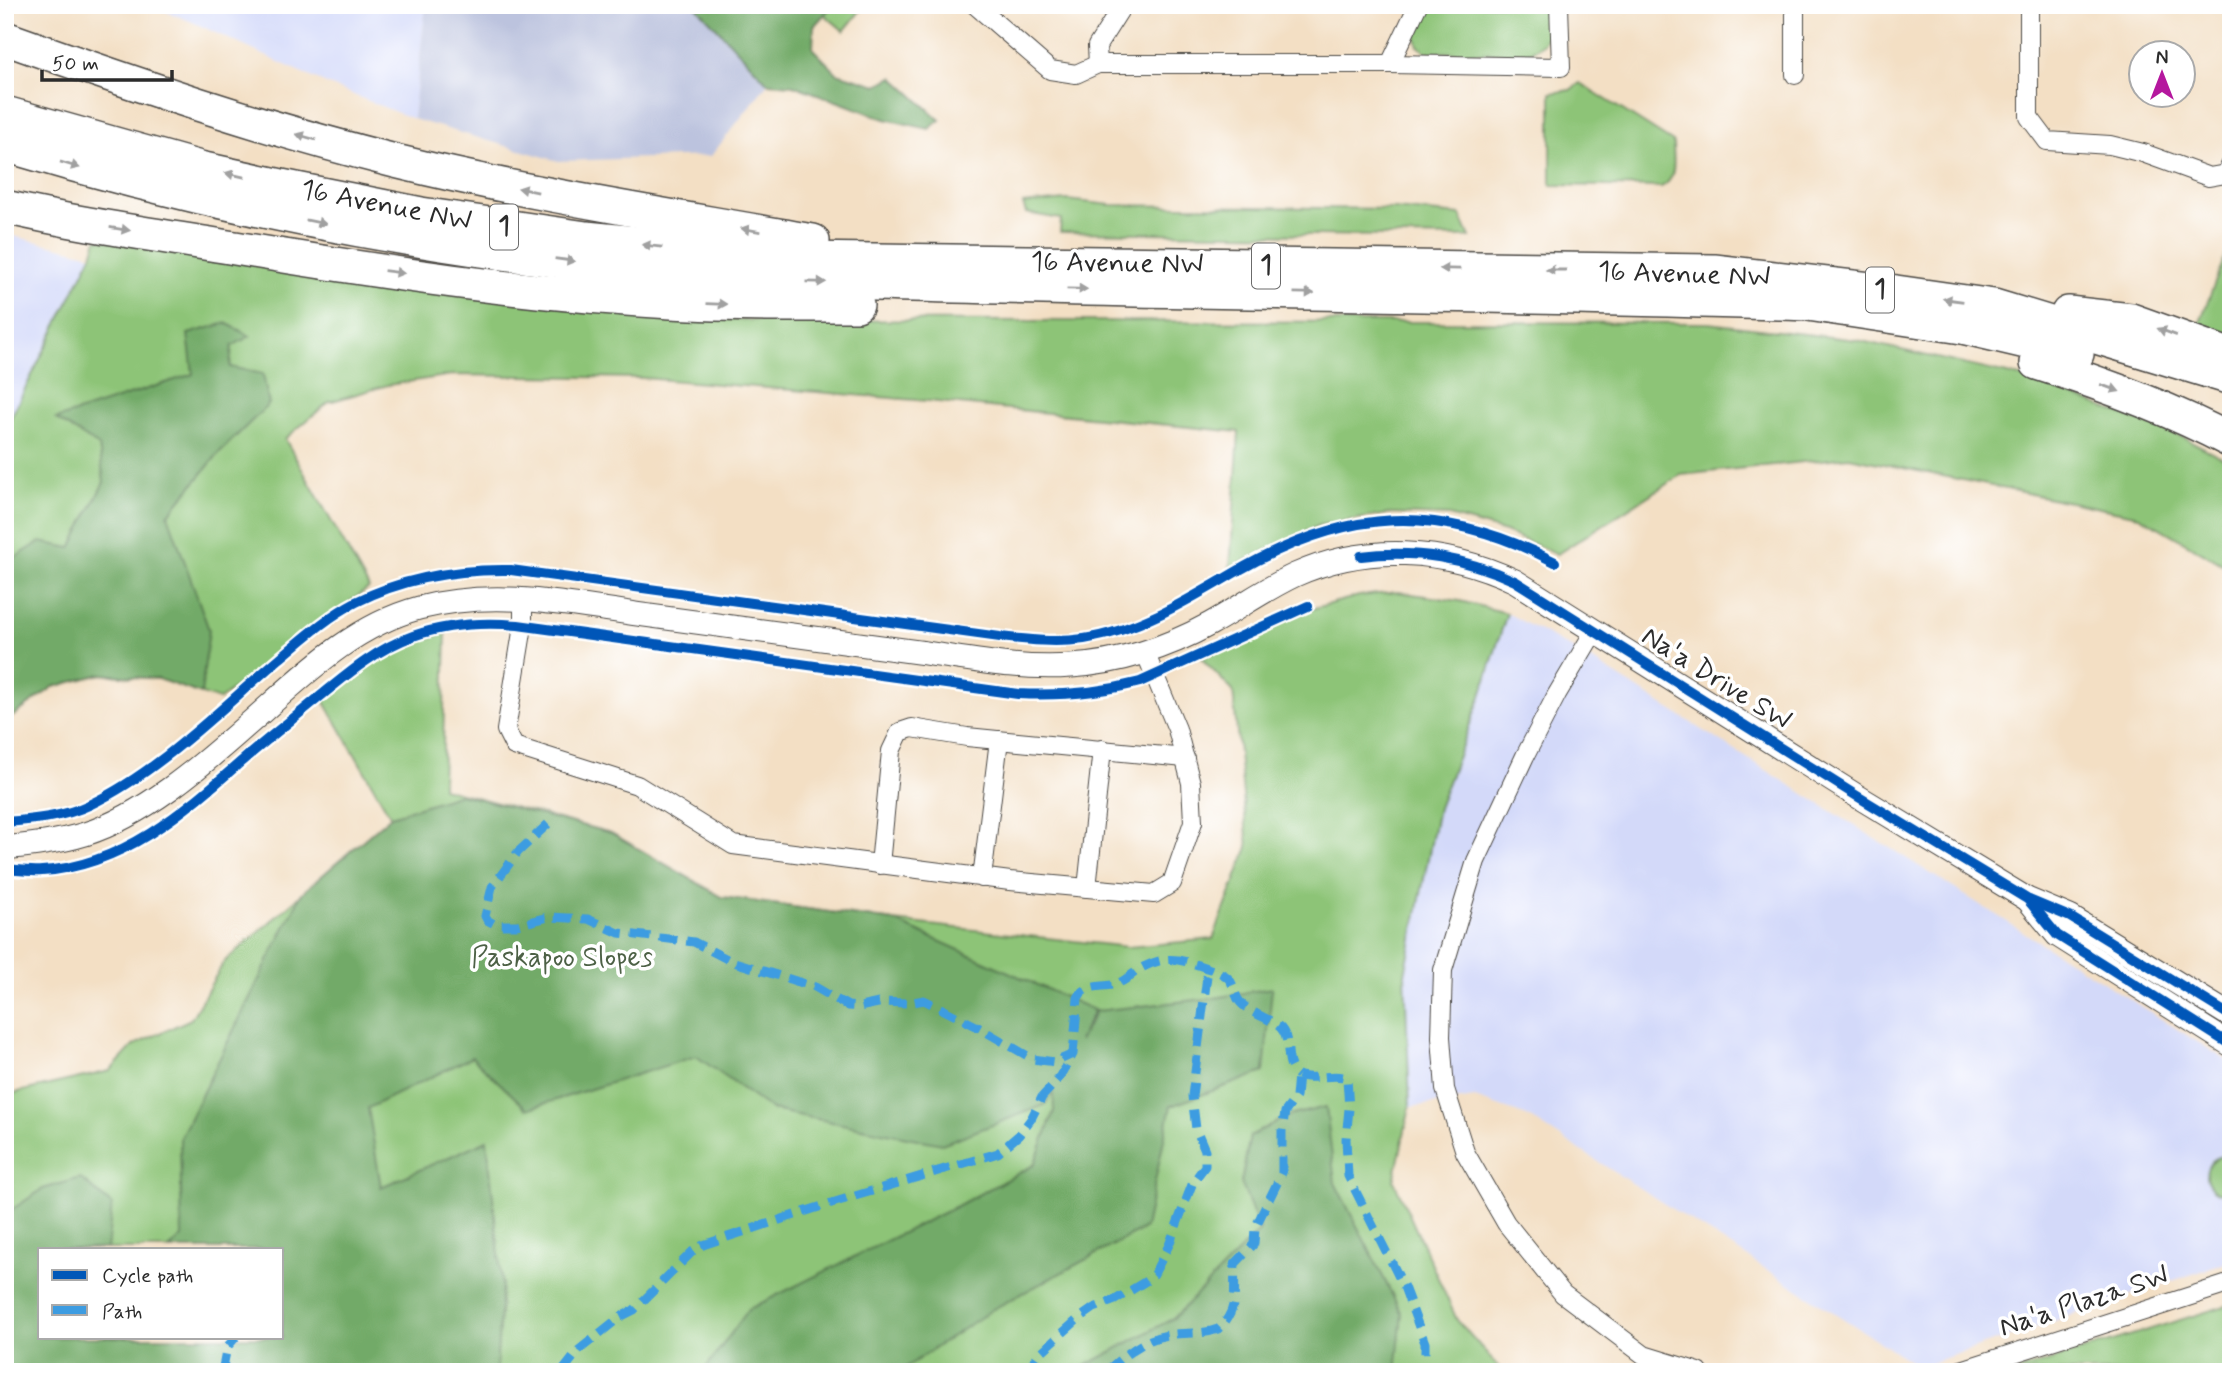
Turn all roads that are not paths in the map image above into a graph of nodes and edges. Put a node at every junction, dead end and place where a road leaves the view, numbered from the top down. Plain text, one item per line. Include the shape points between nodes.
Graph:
1 (975, 5) edge
2 (1123, 5) edge
3 (1418, 5) edge
4 (1559, 5) edge
5 (1795, 5) edge
6 (2029, 5) edge
7 (5, 38) edge
8 (1098, 64) junction
9 (1390, 64) junction
10 (1795, 75) dead end
11 (5, 113) edge
12 (5, 145) edge
13 (2228, 169) edge
14 (5, 207) edge
15 (1011, 275) junction
16 (1635, 298) junction
17 (1994, 306) junction
18 (2231, 356) edge
19 (2231, 378) edge
20 (2231, 401) edge
21 (2231, 440) edge
22 (523, 599) junction
23 (1595, 630) junction
24 (1145, 652) junction
25 (999, 740) junction
26 (1102, 749) junction
27 (1185, 758) junction
28 (5, 848) edge
29 (880, 865) junction
30 (982, 878) junction
31 (1087, 888) junction
32 (2027, 899) junction
33 (2231, 1016) edge
34 (2231, 1045) edge
35 (2231, 1283) edge
36 (1699, 1372) edge
37 (1955, 1372) edge

1 - 8 street via 1050,71 1076,74
2 - 8 street via 1097,47
3 - 9 street
4 - 9 street via 1561,67
5 - 10 street
6 - 13 street via 2029,117 2047,141 2110,145 2209,177
15 -> 7 highway via 592,203 396,161 193,103
8 - 9 street
15 -> 11 highway, 16 Avenue NW / 1 via 648,246 511,229 200,168
12 -> 15 highway, 16 Avenue NW / 1 via 86,170 277,214 401,238 613,267 802,282
14 -> 15 highway via 364,268 670,302 864,305
15 -> 16 highway, 16 Avenue NW / 1
17 -> 15 highway, 16 Avenue NW / 1 via 1714,271
16 - 20 highway, 16 Avenue NW / 1 via 1808,304 1923,320 2079,354
16 -> 21 highway via 1807,313 1950,340 2094,382
18 -> 17 highway via 2131,320
17 - 19 highway, 16 Avenue NW / 1
22 - 24 street, Na'a Drive SW via 1032,667 1076,666
22 - 28 street, Na'a Drive SW via 468,598 416,609 366,629 311,666 198,766 131,814 87,833
22 - 29 street via 506,730 514,746 637,785 733,845
23 - 24 street, Na'a Drive SW via 1494,571 1429,554 1384,553 1339,560 1296,575 1191,634
23 - 32 street, Na'a Drive SW
23 - 36 street via 1517,772 1472,872 1443,970 1445,1089 1465,1152 1492,1200 1563,1294 1644,1355
24 - 27 street
25 - 26 street
25 - 29 street via 912,728 900,732 891,751
25 - 30 street
26 - 27 street
26 - 31 street
27 - 31 street via 1193,822 1171,883 1154,894
29 - 30 street
30 - 31 street
32 - 33 street, Na'a Drive SW via 2070,917
32 - 34 street, Na'a Drive SW via 2057,935
35 - 37 street, Na'a Plaza SW

